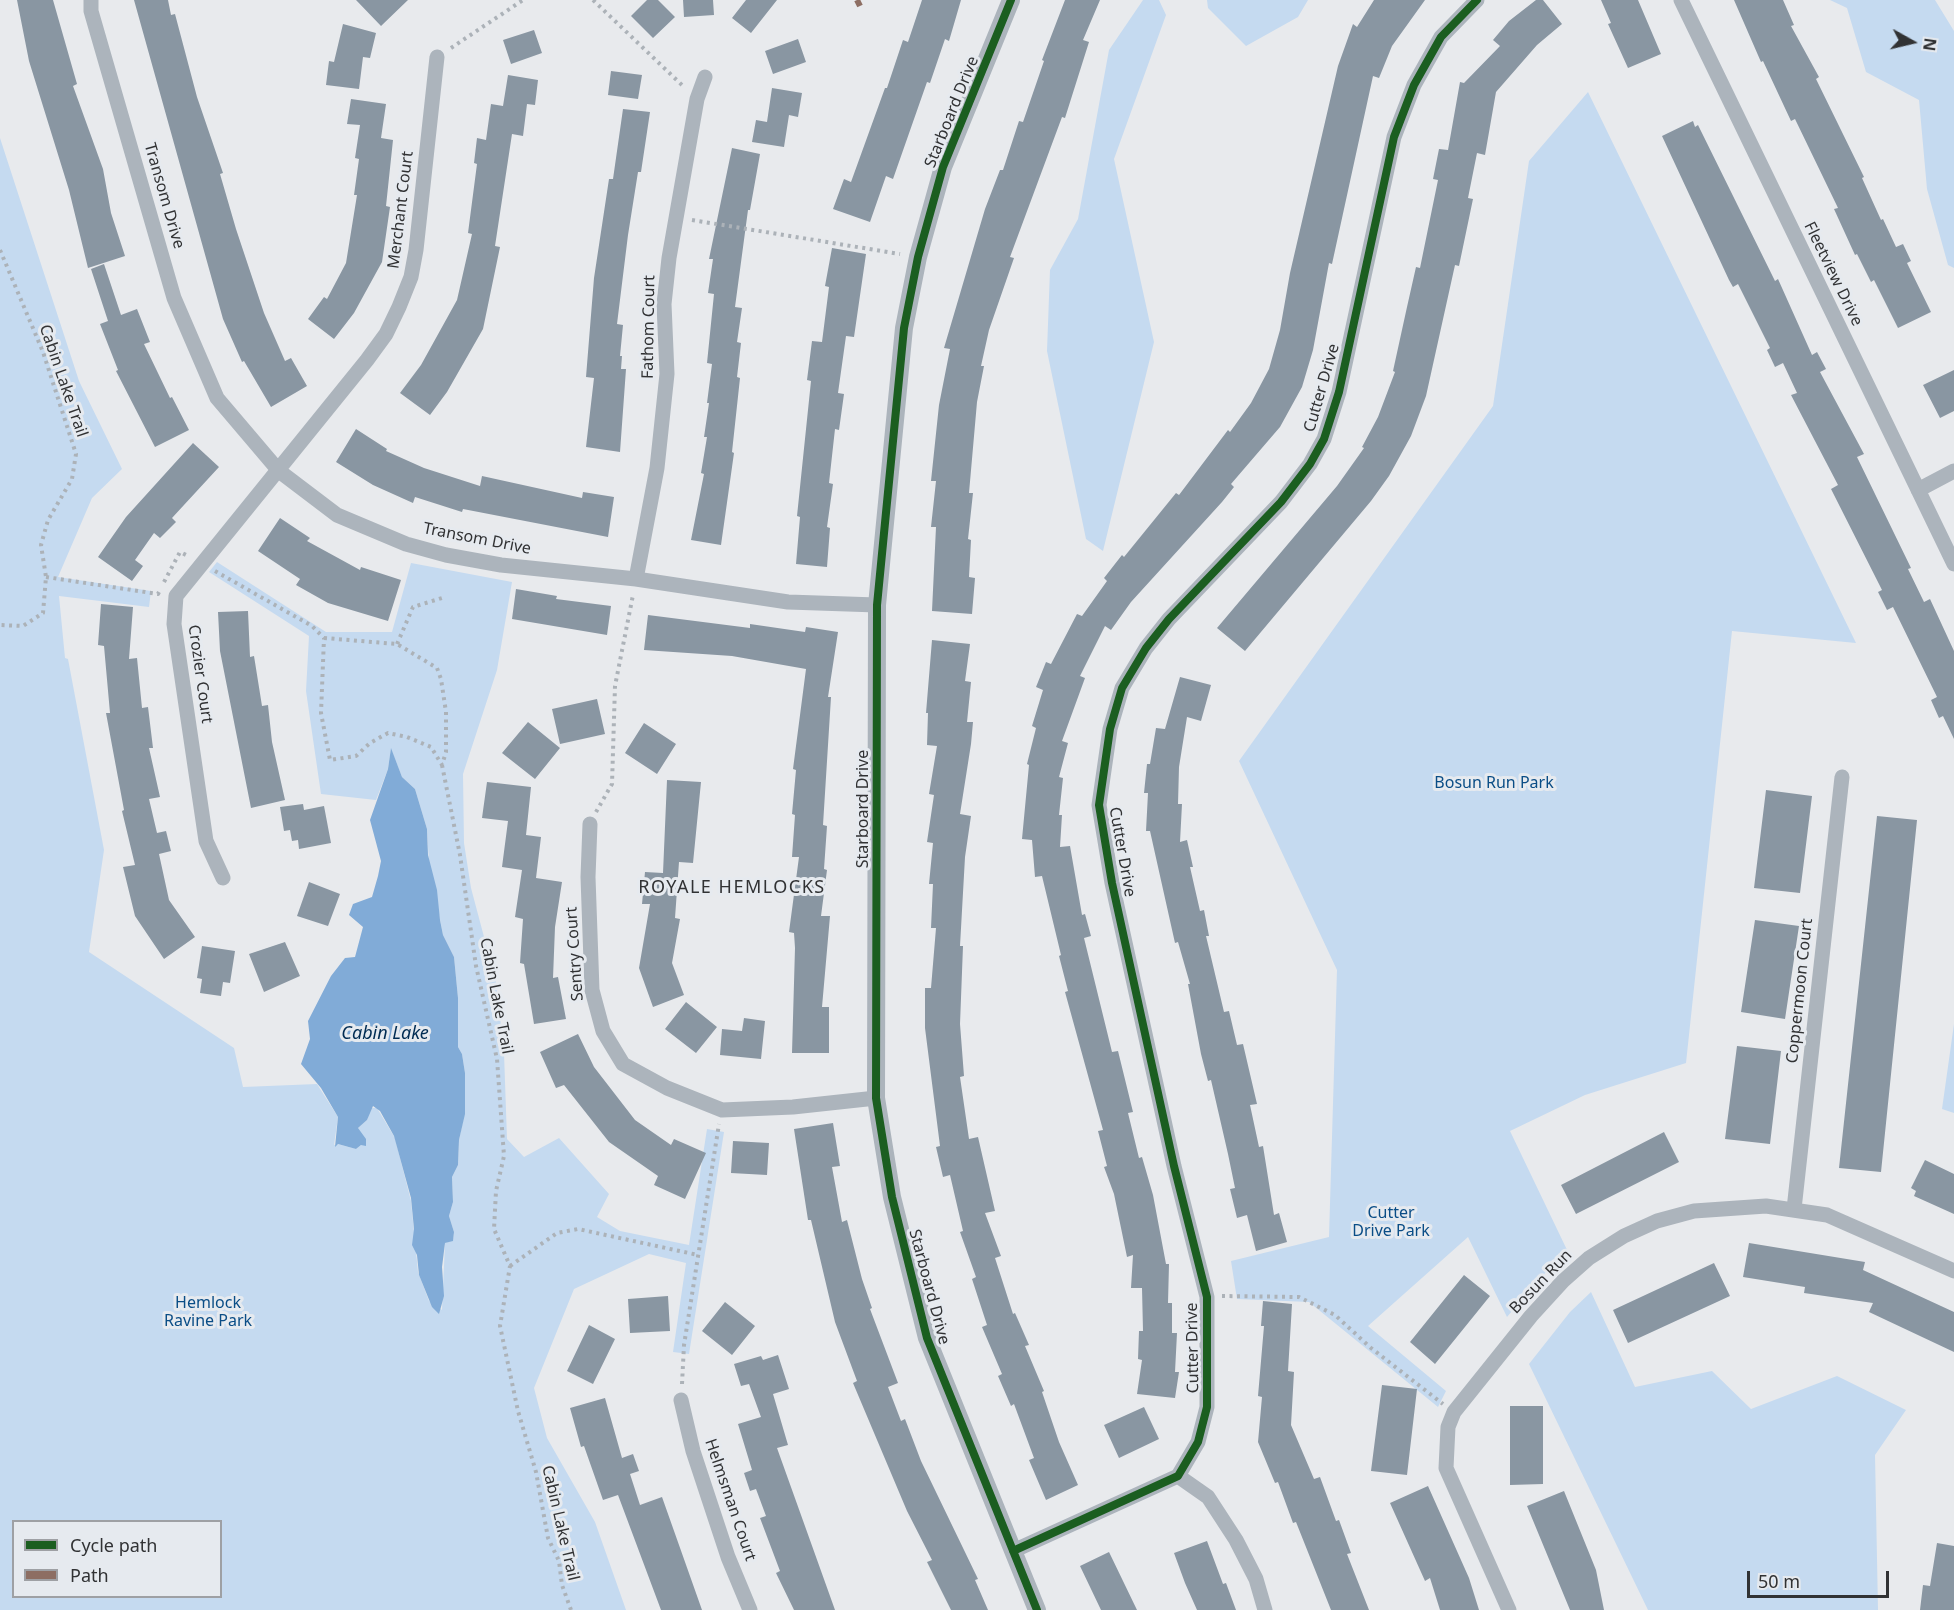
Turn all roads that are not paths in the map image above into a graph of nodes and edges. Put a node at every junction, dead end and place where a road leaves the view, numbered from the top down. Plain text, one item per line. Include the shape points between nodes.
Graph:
1 (91, 0) edge
2 (1011, 0) edge
3 (1477, 0) edge
4 (1681, 0) edge
5 (437, 57) road end
6 (705, 77) dead end
7 (279, 471) junction
8 (1954, 471) edge
9 (1918, 490) junction
10 (1954, 564) edge
11 (636, 579) junction
12 (877, 605) junction
13 (1842, 777) dead end
14 (590, 824) road end
15 (223, 878) dead end
16 (876, 1098) junction
17 (1794, 1209) junction
18 (1954, 1272) edge
19 (681, 1400) road end
20 (1178, 1476) junction
21 (1013, 1551) junction
22 (750, 1610) edge
23 (1037, 1610) edge
24 (1265, 1610) edge
25 (1509, 1610) edge

1 - 7 street, Transom Drive via 174,298 217,398
2 - 12 street, Starboard Drive via 943,167 918,257 904,328
3 - 20 street, Cutter Drive via 1442,37 1414,85 1394,137 1339,392 1323,439 1310,464 1281,502 1146,648 1122,688 1110,729 1099,805 1112,883 1207,1297 1207,1407 1198,1442
4 - 9 street, Fleetview Drive
5 - 7 street, Merchant Court via 411,277 386,334
6 - 11 street, Fathom Court via 697,99 664,304 667,374 657,468
7 - 11 street, Transom Drive via 337,515 405,544 501,565
7 - 15 street, Crozier Court via 176,596 174,624 206,841
8 - 9 street
9 - 10 street, Fleetview Drive
11 - 12 street, Transom Drive via 788,602
12 - 16 street, Starboard Drive
13 - 17 street, Coppermoon Court
14 - 16 street, Sentry Court via 592,990 603,1031 623,1064 667,1088 722,1110
16 - 21 street, Starboard Drive via 892,1197 927,1338
17 - 18 street, Bosun Run via 1827,1215
17 - 25 street, Bosun Run via 1766,1206 1694,1211 1657,1221 1624,1236 1589,1258 1563,1281 1454,1412 1445,1445 1446,1468
19 - 22 street, Helmsman Court via 693,1451
20 - 21 street
20 - 24 street via 1208,1497 1256,1579
21 - 23 street, Starboard Drive

